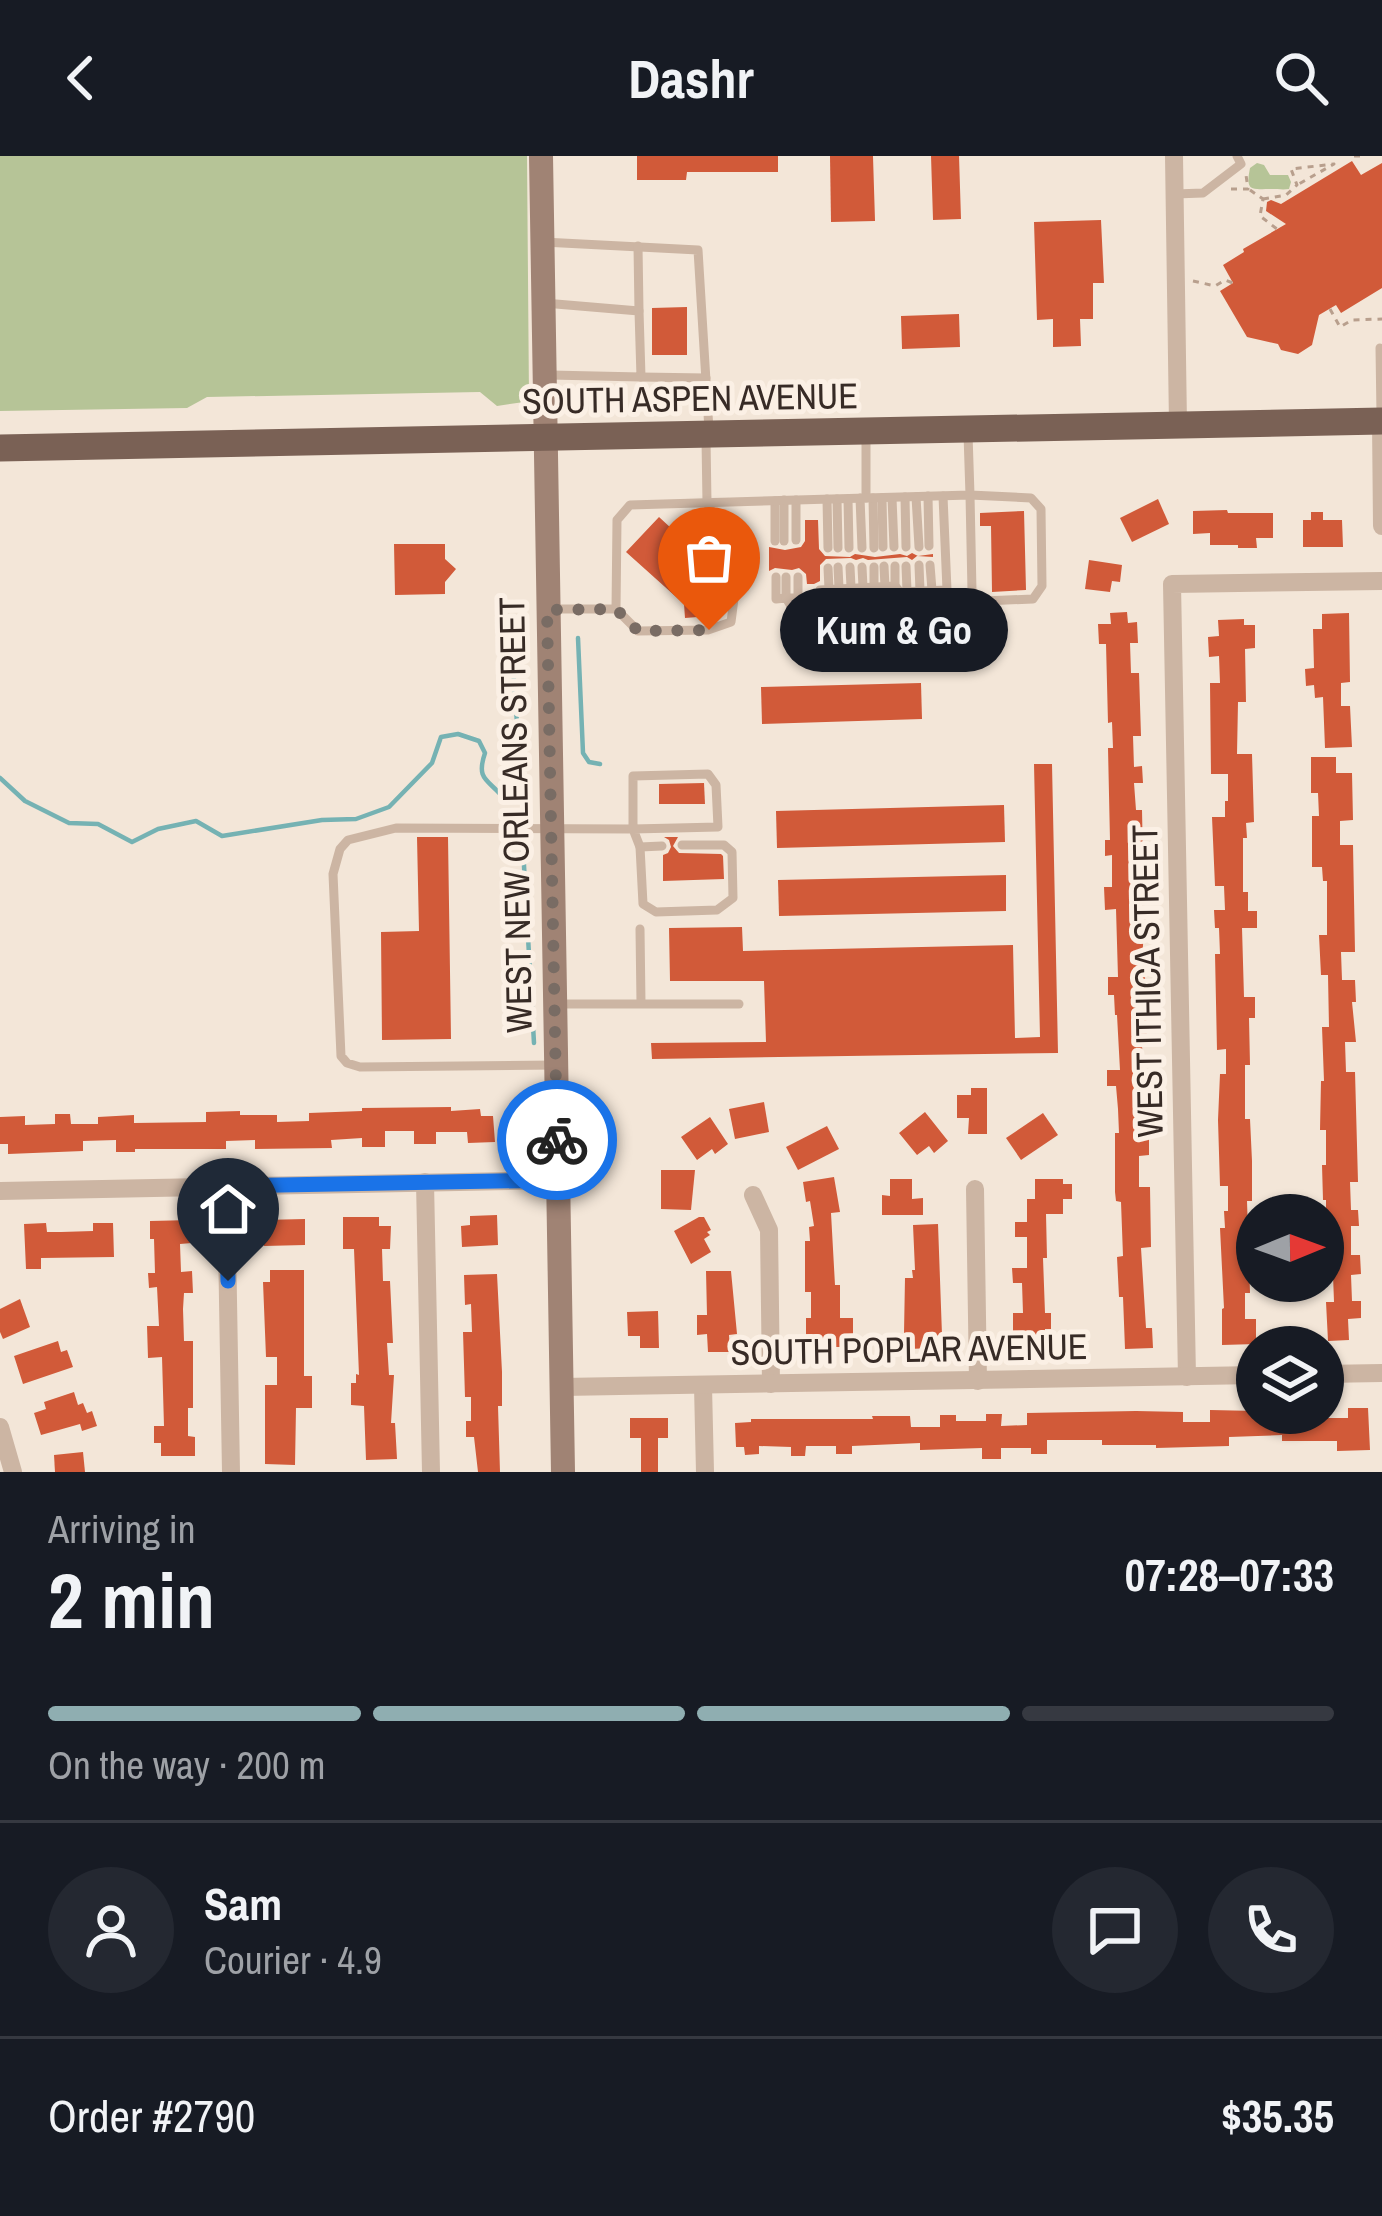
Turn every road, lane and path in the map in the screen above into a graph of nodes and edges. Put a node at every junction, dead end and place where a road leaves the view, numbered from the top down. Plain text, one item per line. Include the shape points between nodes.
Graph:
1 (541, 156) edge
2 (1174, 156) edge
3 (1237, 156) edge
4 (1337, 156) edge
5 (1354, 156) edge
6 (1363, 156) edge
7 (1334, 164) junction
8 (1297, 185) junction
9 (1249, 190) dead end
10 (1174, 194) junction
11 (1263, 199) junction
12 (1277, 229) dead end
13 (543, 242) junction
14 (638, 246) junction
15 (1191, 281) dead end
16 (1233, 283) dead end
17 (544, 303) junction
18 (1330, 309) dead end
19 (639, 311) junction
20 (1382, 319) edge
21 (1380, 348) edge
22 (544, 375) junction
23 (641, 377) junction
24 (706, 378) junction
25 (582, 403) dead end
26 (582, 411) dead end
27 (1382, 421) edge
28 (1178, 424) junction
29 (968, 428) junction
30 (866, 430) junction
31 (707, 433) junction
32 (546, 437) junction
33 (0, 448) edge
34 (970, 495) junction
35 (943, 496) junction
36 (876, 498) junction
37 (785, 500) junction
38 (707, 502) junction
39 (1382, 526) edge
40 (924, 547) dead end
41 (867, 548) junction
42 (924, 565) dead end
43 (884, 566) junction
44 (1382, 581) edge
45 (834, 588) junction
46 (882, 588) junction
47 (926, 591) junction
48 (786, 598) junction
49 (816, 608) junction
50 (616, 609) junction
51 (547, 610) junction
52 (551, 829) junction
53 (633, 829) junction
54 (682, 845) dead end
55 (662, 846) dead end
56 (640, 847) junction
57 (640, 929) dead end
58 (554, 1004) junction
59 (641, 1004) junction
60 (739, 1004) dead end
61 (556, 1065) junction
62 (558, 1180) junction
63 (425, 1182) junction
64 (226, 1186) junction
65 (975, 1189) dead end
66 (0, 1191) edge
67 (753, 1195) dead end
68 (1382, 1373) edge
69 (1344, 1374) edge
70 (1236, 1376) edge
71 (1187, 1377) junction
72 (978, 1381) junction
73 (771, 1384) junction
74 (703, 1386) junction
75 (562, 1387) junction
76 (0, 1427) edge
77 (13, 1472) edge
78 (231, 1472) edge
79 (431, 1472) edge
80 (563, 1472) edge
81 (705, 1472) edge

1 - 13 main road, WEST NEW ORLEANS STREET
2 - 10 street
3 - 10 lane via 1241,164 1204,193
4 - 7 path
5 - 6 path
7 - 8 path
7 - 8 path via 1291,169
8 - 11 path
9 - 11 path
10 - 28 street
11 - 12 path via 1260,216
13 - 14 lane
13 - 17 main road, WEST NEW ORLEANS STREET
14 - 19 lane
14 - 24 lane via 698,250
15 - 16 path
17 - 19 lane
17 - 22 main road, WEST NEW ORLEANS STREET
18 - 20 path via 1340,327
19 - 23 lane
21 - 27 lane
22 - 23 lane
22 - 32 main road, WEST NEW ORLEANS STREET
23 - 24 lane
24 - 31 lane
25 - 26 path
27 - 28 main road, SOUTH ASPEN AVENUE
27 - 39 street
28 - 29 main road, SOUTH ASPEN AVENUE
29 - 30 main road, SOUTH ASPEN AVENUE
29 - 34 lane
30 - 31 main road, SOUTH ASPEN AVENUE
30 - 36 lane
31 - 32 main road, SOUTH ASPEN AVENUE
31 - 38 lane
32 - 33 main road, SOUTH ASPEN AVENUE
32 - 51 main road, WEST NEW ORLEANS STREET
34 - 34 lane via 1030,498 1041,508 1042,586 1033,599 984,602 972,591
34 - 35 lane
35 - 36 lane
35 - 47 lane via 947,590
36 - 37 lane
36 - 40 lane
36 - 41 lane
36 - 41 lane
36 - 41 lane
36 - 41 lane
37 - 37 lane via 785,541
37 - 38 lane
38 - 50 lane via 630,505 617,520
38 - 50 lane via 726,538 736,592 731,622 638,631
42 - 47 lane
43 - 46 lane
43 - 46 lane
43 - 46 lane
44 - 71 street, WEST ITHICA STREET via 1172,584
45 - 46 lane
45 - 46 lane via 839,568
45 - 49 lane via 820,590
46 - 47 lane
46 - 49 lane via 899,623 818,623
48 - 48 lane via 799,598 787,577 776,598
48 - 49 lane via 794,611
50 - 51 lane
51 - 52 main road, WEST NEW ORLEANS STREET
52 - 53 lane
52 - 58 main road, WEST NEW ORLEANS STREET
52 - 61 lane via 395,828 348,840 333,874 338,1037 347,1063
53 - 53 lane via 718,827 716,785 708,774 633,776
53 - 56 lane
54 - 56 lane via 732,852 733,898 718,910 656,912 643,904
55 - 56 lane
57 - 59 lane
58 - 59 lane
58 - 61 main road, WEST NEW ORLEANS STREET
59 - 60 lane
61 - 62 main road, WEST NEW ORLEANS STREET
62 - 63 street
62 - 75 main road, WEST NEW ORLEANS STREET
63 - 64 street
63 - 79 street
64 - 66 street
64 - 78 street
65 - 72 street
67 - 73 street via 770,1230
68 - 69 street
70 - 71 street, SOUTH POPLAR AVENUE
71 - 72 street, SOUTH POPLAR AVENUE
72 - 73 street, SOUTH POPLAR AVENUE
73 - 74 street, SOUTH POPLAR AVENUE
74 - 75 street, SOUTH POPLAR AVENUE
74 - 81 street
75 - 80 main road, WEST NEW ORLEANS STREET
76 - 77 street

